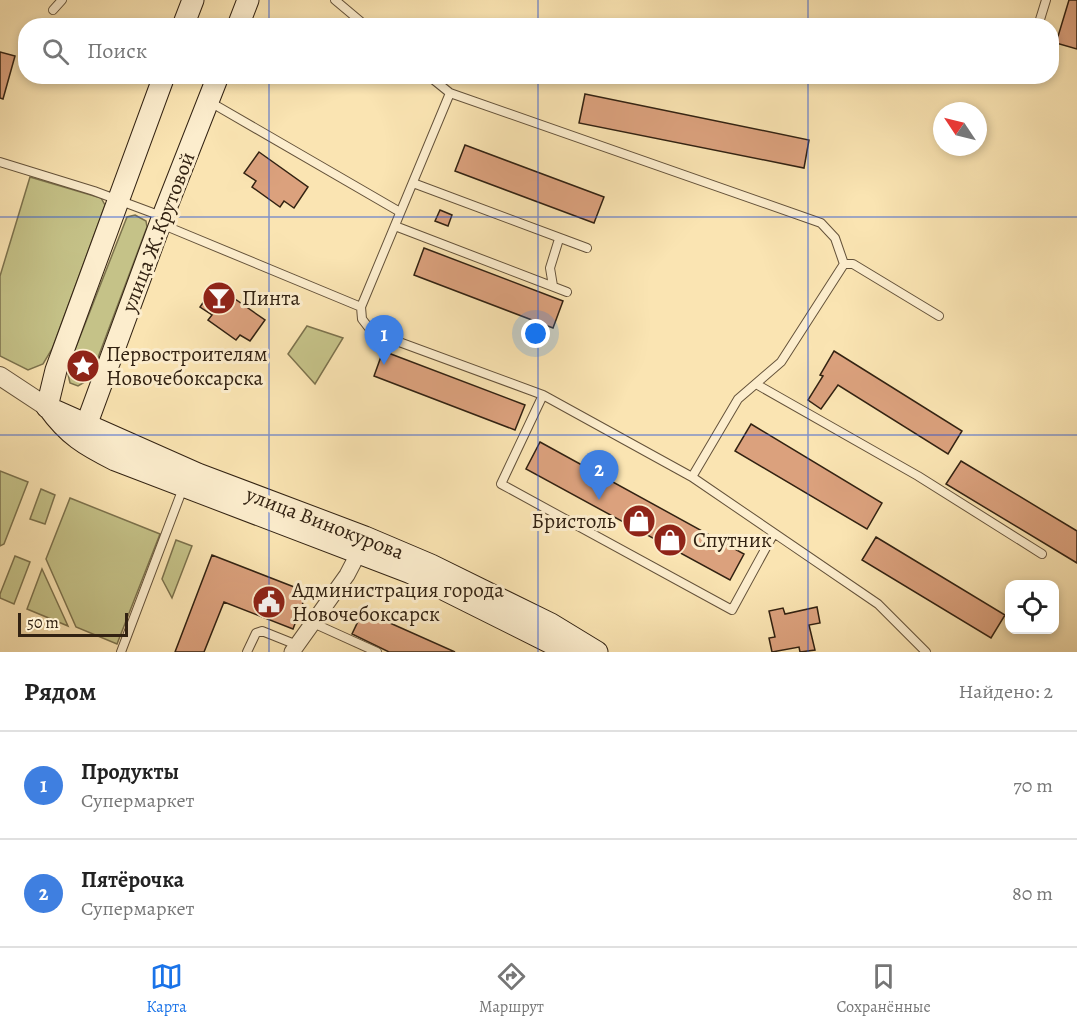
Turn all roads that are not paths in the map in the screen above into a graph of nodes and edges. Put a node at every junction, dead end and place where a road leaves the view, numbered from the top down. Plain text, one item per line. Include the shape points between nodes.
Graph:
1 (62, 0) edge
2 (193, 0) edge
3 (248, 0) edge
4 (335, 0) edge
5 (1046, 0) edge
6 (53, 10) dead end
7 (186, 18) edge
8 (241, 18) edge
9 (356, 18) edge
10 (1040, 18) edge
11 (161, 84) edge
12 (215, 84) edge
13 (439, 84) edge
14 (450, 93) junction
15 (209, 101) junction
16 (0, 162) edge
17 (413, 183) junction
18 (118, 200) junction
19 (400, 212) junction
20 (161, 220) junction
21 (395, 226) junction
22 (559, 239) junction
23 (587, 248) dead end
24 (843, 264) junction
25 (553, 286) junction
26 (567, 292) dead end
27 (361, 307) junction
28 (939, 316) dead end
29 (0, 376) edge
30 (756, 384) junction
31 (543, 395) junction
32 (47, 407) junction
33 (87, 423) junction
34 (692, 477) junction
35 (184, 487) junction
36 (774, 533) junction
37 (362, 544) junction
38 (1042, 554) dead end
39 (313, 622) junction
40 (544, 635) junction
41 (294, 648) edge
42 (121, 652) edge
43 (247, 652) edge
44 (375, 652) edge
45 (569, 652) edge
46 (597, 652) edge
47 (926, 652) edge

1 - 6 lane
2 - 7 main road
3 - 8 main road
4 - 9 lane
5 - 10 lane
11 - 18 main road
12 - 15 main road, улица Ж.Крутовой
13 - 14 lane
14 - 17 lane
14 - 24 lane via 821,223 835,238
15 - 19 lane
15 - 20 main road, улица Ж.Крутовой
16 - 18 lane
17 - 19 lane
17 - 22 lane
18 - 20 lane
18 - 32 main road via 56,370
19 - 21 lane
20 - 27 lane
20 - 33 main road, улица Ж.Крутовой
21 - 25 lane
21 - 27 lane
22 - 23 lane
22 - 25 lane via 550,268
24 - 28 lane via 854,264
24 - 30 lane via 781,362
25 - 26 lane
27 - 31 lane via 362,319 372,332
29 - 32 street, улица Винокурова
30 - 34 lane via 738,399
30 - 38 lane via 918,476
31 - 34 lane
31 - 36 lane via 501,484 732,610
32 - 33 main road, улица Винокурова
32 - 35 main road, улица Винокурова via 64,429 83,444
33 - 37 main road, улица Винокурова via 136,448
34 - 36 lane
35 - 37 main road, улица Винокурова
35 - 42 lane
36 - 47 lane via 879,604
37 - 39 street via 347,575
37 - 40 main road, улица Винокурова via 470,583
39 - 41 street
39 - 44 lane
40 - 45 main road, улица Винокурова
40 - 46 main road, улица Винокурова
41 - 43 lane via 262,631 256,633

